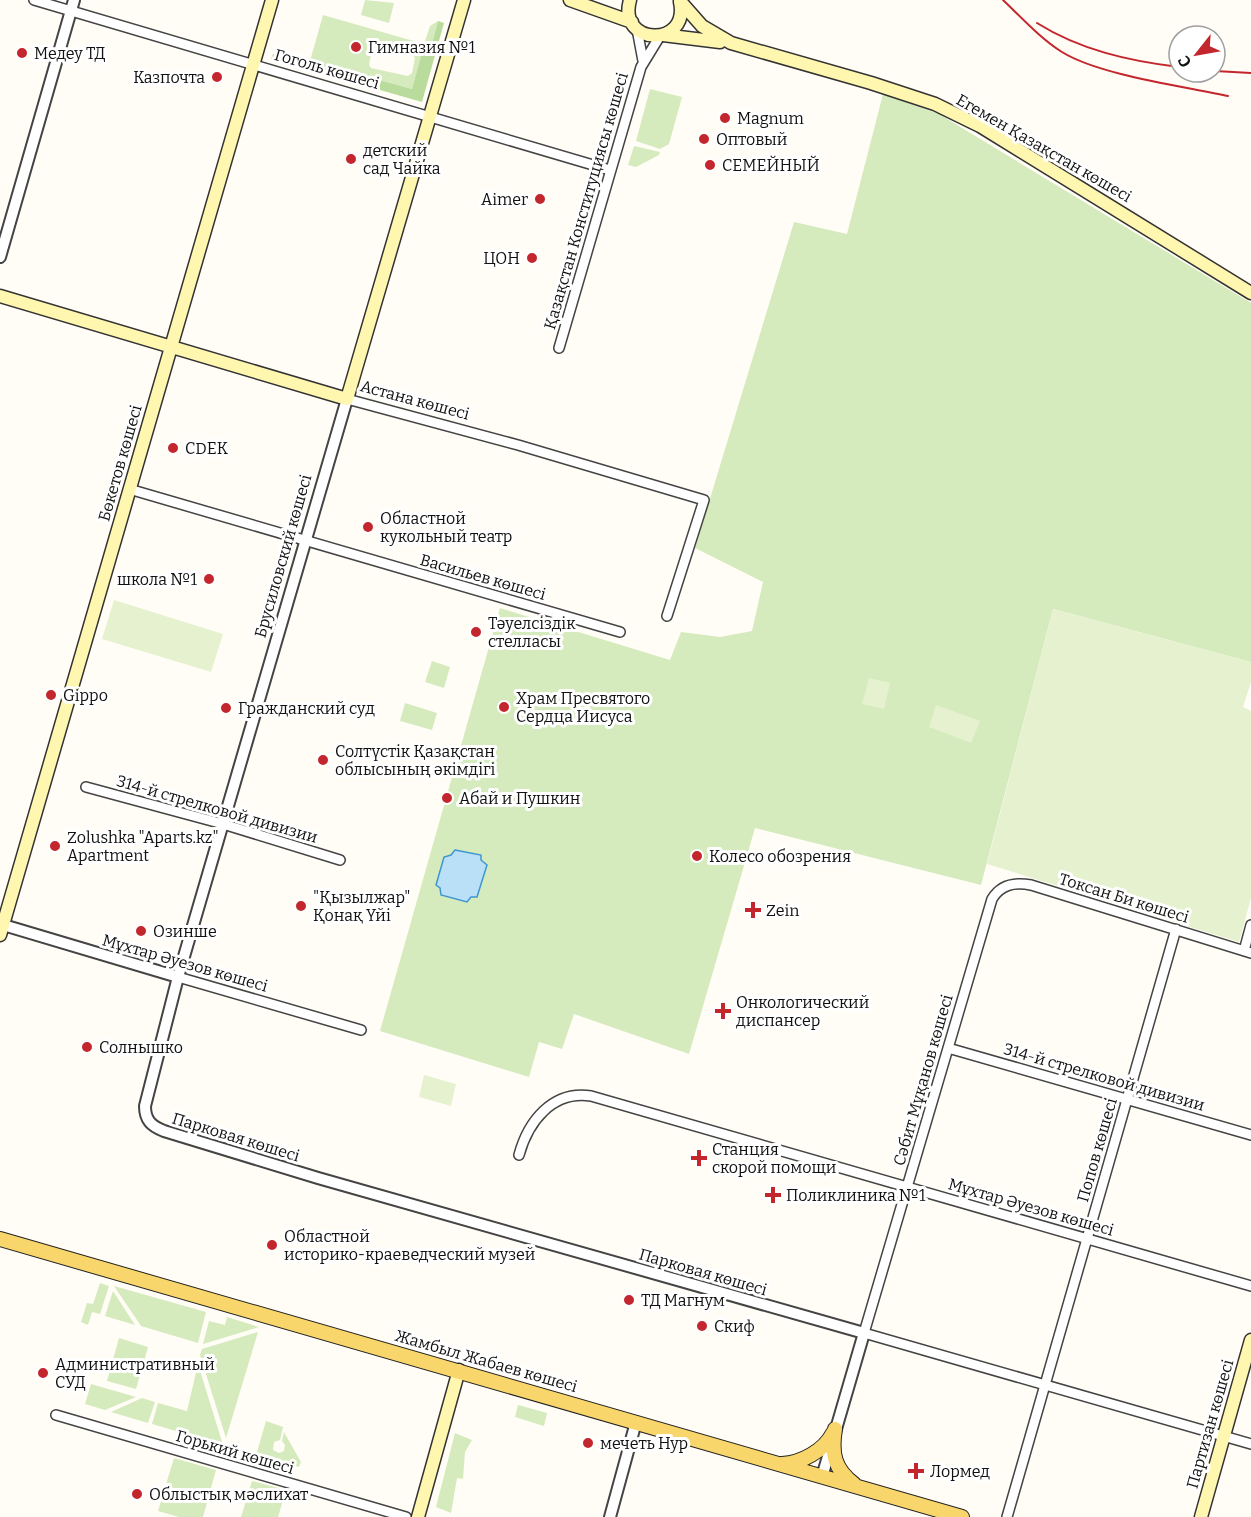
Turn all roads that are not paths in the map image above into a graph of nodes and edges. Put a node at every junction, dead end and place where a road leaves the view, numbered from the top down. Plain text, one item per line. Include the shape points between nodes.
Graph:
1 (34, 0) edge
2 (272, 0) edge
3 (464, 0) edge
4 (570, 0) edge
5 (630, 0) edge
6 (680, 1) edge
7 (593, 2) edge
8 (73, 5) edge
9 (634, 26) junction
10 (661, 35) junction
11 (730, 43) junction
12 (643, 61) junction
13 (253, 64) junction
14 (432, 115) junction
15 (610, 170) junction
16 (0, 257) edge
17 (1251, 293) edge
18 (0, 296) edge
19 (171, 347) junction
20 (559, 348) dead end
21 (347, 399) junction
22 (129, 489) junction
23 (304, 542) junction
24 (667, 616) dead end
25 (620, 632) dead end
26 (86, 787) dead end
27 (223, 824) junction
28 (340, 860) dead end
29 (16, 881) junction
30 (0, 899) edge
31 (992, 899) joint
32 (1251, 925) edge
33 (1, 928) edge
34 (1176, 929) junction
35 (1248, 952) edge
36 (178, 977) junction
37 (361, 1030) dead end
38 (948, 1048) junction
39 (1127, 1099) junction
40 (149, 1122) joint
41 (1251, 1135) edge
42 (519, 1155) dead end
43 (907, 1188) junction
44 (0, 1239) edge
45 (1087, 1239) junction
46 (1251, 1286) edge
47 (864, 1333) junction
48 (1251, 1340) edge
49 (459, 1370) junction
50 (1045, 1385) junction
51 (56, 1415) dead end
52 (636, 1422) junction
53 (835, 1429) junction
54 (1224, 1436) junction
55 (1251, 1444) edge
56 (778, 1464) junction
57 (822, 1476) junction
58 (863, 1489) junction
59 (406, 1517) edge
60 (418, 1517) edge
61 (610, 1517) edge
62 (962, 1517) edge
63 (1007, 1517) edge
64 (1201, 1517) edge

1 - 8 street, Гоголь көшесі
2 - 13 main road, Бөкетов көшесі
3 - 14 main road, Брусиловский көшесі
4 - 7 main road
5 - 9 main road via 628,10
6 - 10 main road via 677,24
6 - 11 main road, Егемен Қазақстан көшесі via 702,26
7 - 9 main road
8 - 13 street, Гоголь көшесі
8 - 16 street
9 - 10 main road via 645,34
9 - 12 street, Қазақстан Конституциясы көшесі
10 - 11 main road
10 - 12 street, Қазақстан Конституциясы көшесі
11 - 17 main road, Егемен Қазақстан көшесі via 950,110
12 - 15 street, Қазақстан Конституциясы көшесі
13 - 14 street, Гоголь көшесі
13 - 19 main road, Бөкетов көшесі
14 - 15 street, Гоголь көшесі
14 - 21 main road, Брусиловский көшесі
15 - 20 street, Қазақстан Конституциясы көшесі
18 - 19 main road, Астана көшесі
19 - 21 main road, Астана көшесі
19 - 22 main road, Бөкетов көшесі
21 - 23 street, Брусиловский көшесі
21 - 24 street, Астана көшесі via 704,500
22 - 23 street, Васильев көшесі
22 - 29 main road, Бөкетов көшесі
23 - 25 street, Васильев көшесі
23 - 27 street, Брусиловский көшесі
26 - 27 street, 314-й стрелковой дивизии
27 - 28 street, 314-й стрелковой дивизии
27 - 36 street, Брусиловский көшесі
29 - 30 main road
29 - 33 main road, Бөкетов көшесі
31 - 34 street, Токсан Би көшесі via 1005,886 1024,884
31 - 38 street, Сәбит Мұқанов көшесі
32 - 35 street
33 - 36 street, Мұхтар Әуезов көшесі
34 - 35 street, Токсан Би көшесі
34 - 39 street, Попов көшесі
36 - 37 street, Мұхтар Әуезов көшесі
36 - 40 street, Брусиловский көшесі via 145,1106
38 - 39 street, 314-й стрелковой дивизии
38 - 43 street, Сәбит Мұқанов көшесі
39 - 41 street, 314-й стрелковой дивизии
39 - 45 street, Попов көшесі
40 - 47 street, Парковая көшесі via 164,1131 318,1178
42 - 43 street, Мұхтар Әуезов көшесі via 527,1131 544,1110 565,1097 584,1095
43 - 45 street, Мұхтар Әуезов көшесі
43 - 47 street, Сәбит Мұқанов көшесі
44 - 49 main road, Жамбыл Жабаев көшесі
45 - 46 street, Мұхтар Әуезов көшесі
45 - 50 street, Попов көшесі
47 - 50 street, Парковая көшесі
47 - 53 street, Сәбит Мұқанов көшесі
48 - 54 main road, Партизан көшесі
49 - 52 main road, Жамбыл Жабаев көшесі
49 - 60 main road
50 - 54 street, Парковая көшесі
50 - 63 street, Попов көшесі
51 - 59 street, Горький көшесі
52 - 56 main road, Жамбыл Жабаев көшесі
52 - 61 street
53 - 56 main road via 818,1450 797,1461
53 - 57 street, Сәбит Мұқанов көшесі
53 - 58 main road via 832,1449 836,1465
54 - 55 street, Парковая көшесі
54 - 64 main road, Партизан көшесі
56 - 57 main road, Жамбыл Жабаев көшесі
57 - 58 main road, Жамбыл Жабаев көшесі
58 - 62 main road, Жамбыл Жабаев көшесі

